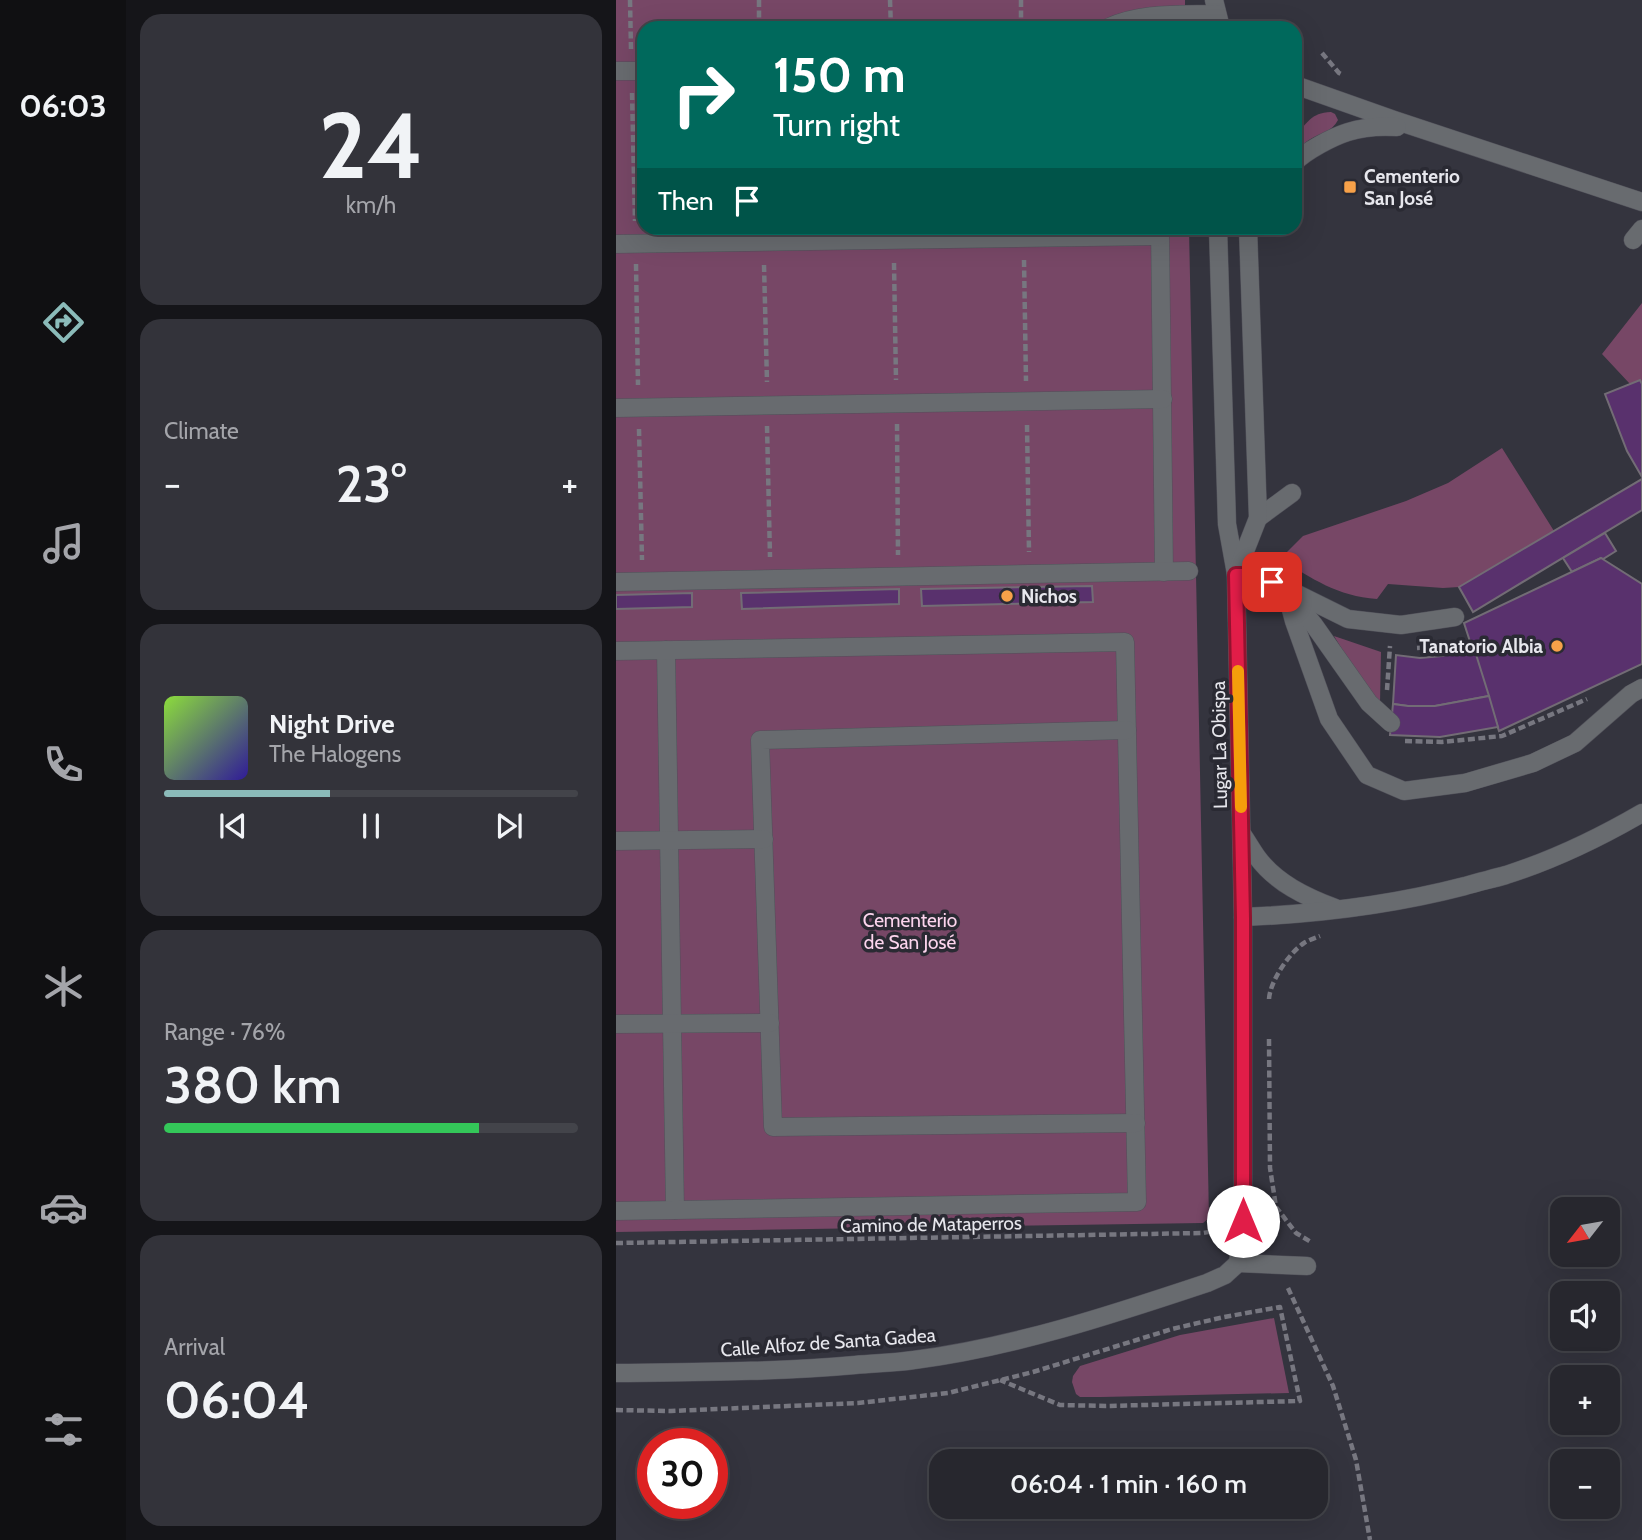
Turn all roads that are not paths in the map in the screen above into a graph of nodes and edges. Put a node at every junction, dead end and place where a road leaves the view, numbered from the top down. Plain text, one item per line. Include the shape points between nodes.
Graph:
1 (1217, 14) edge
2 (1126, 21) edge
3 (1302, 87) edge
4 (1415, 127) junction
5 (1302, 156) edge
6 (1642, 202) edge
7 (1029, 235) edge
8 (1160, 235) edge
9 (1218, 235) edge
10 (1248, 235) edge
11 (616, 244) edge
12 (1163, 400) junction
13 (616, 408) edge
14 (1292, 493) dead end
15 (1258, 518) junction
16 (1189, 571) dead end
17 (1164, 572) junction
18 (1236, 575) junction
19 (616, 582) edge
20 (1285, 588) junction
21 (1455, 617) dead end
22 (666, 650) junction
23 (616, 651) edge
24 (1642, 688) edge
25 (1388, 721) road end
26 (1127, 730) junction
27 (1642, 813) edge
28 (1242, 833) junction
29 (764, 838) junction
30 (669, 840) junction
31 (616, 841) edge
32 (1338, 910) junction
33 (1243, 918) junction
34 (672, 1023) junction
35 (770, 1023) junction
36 (616, 1024) edge
37 (1136, 1123) junction
38 (675, 1210) junction
39 (616, 1211) edge
40 (1238, 1263) junction
41 (1307, 1266) road end
42 (616, 1373) edge

1 - 2 street
3 - 4 street
4 - 5 street via 1380,126 1348,132
4 - 6 street
7 - 11 street
8 - 12 street
9 - 18 street, Lugar La Obispa via 1227,524
10 - 15 street
12 - 13 street
12 - 17 street
14 - 15 street
15 - 18 street
16 - 17 street
17 - 19 street
18 - 20 street via 1259,575
18 - 28 street, Lugar La Obispa
20 - 21 street via 1348,619 1401,625
20 - 24 street via 1329,719 1367,775 1404,791 1465,783 1533,764 1575,743
20 - 25 street via 1369,703
22 - 23 street
22 - 26 street via 1125,642
22 - 30 street
26 - 29 street via 760,740
26 - 37 street
27 - 32 street via 1570,850 1506,875
28 - 32 street via 1259,860 1282,881
28 - 33 street, Lugar La Obispa
29 - 30 street
29 - 35 street
30 - 31 street
30 - 34 street
32 - 33 street
33 - 40 street, Lugar La Obispa via 1243,1221
34 - 35 street
34 - 36 street
34 - 38 street
35 - 37 street via 773,1127
37 - 38 street via 1137,1202
38 - 39 street
40 - 41 street
40 - 42 street, Calle Alfoz de Santa Gadea via 1207,1283 1086,1322 926,1358 791,1369

